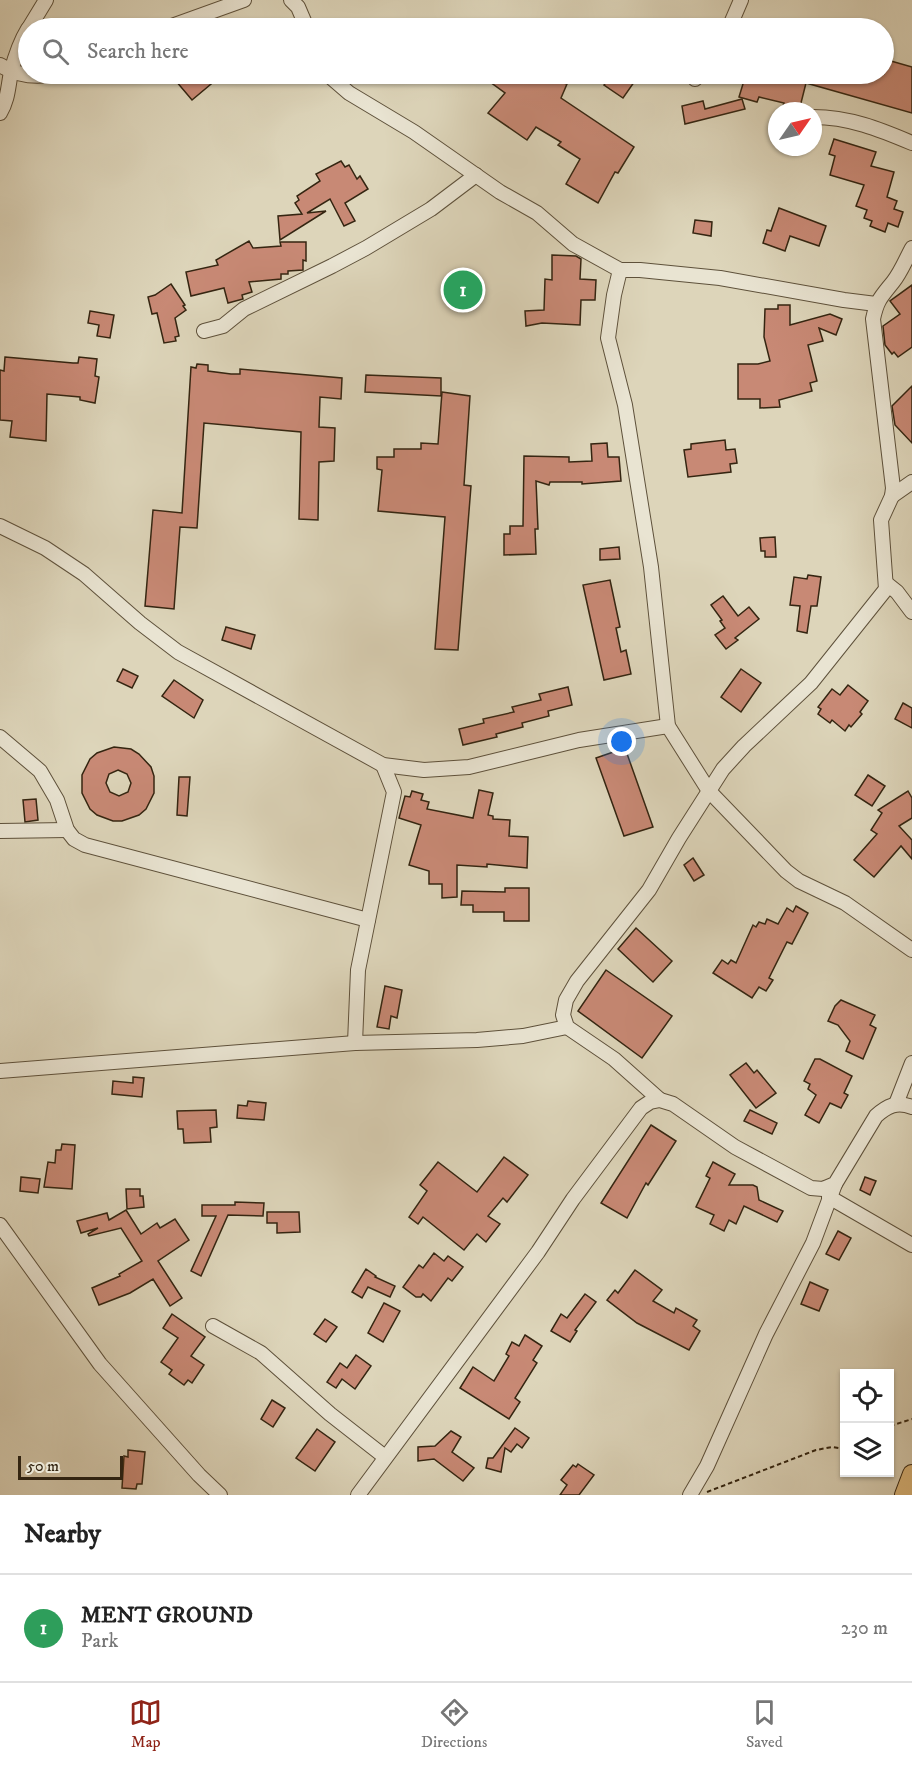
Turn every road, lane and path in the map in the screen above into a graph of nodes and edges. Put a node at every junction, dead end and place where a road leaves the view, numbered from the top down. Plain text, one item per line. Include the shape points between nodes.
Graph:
1 (46, 0) edge
2 (244, 0) edge
3 (291, 0) edge
4 (741, 0) edge
5 (35, 18) edge
6 (194, 18) edge
7 (303, 18) edge
8 (733, 18) edge
9 (18, 47) edge
10 (6, 69) edge
11 (339, 84) edge
12 (0, 113) edge
13 (822, 117) edge
14 (912, 143) edge
15 (476, 175) junction
16 (912, 248) edge
17 (620, 270) junction
18 (876, 304) junction
19 (204, 331) dead end
20 (912, 482) edge
21 (892, 496) junction
22 (0, 526) edge
23 (887, 584) junction
24 (912, 612) edge
25 (668, 726) junction
26 (0, 737) edge
27 (383, 765) junction
28 (416, 769) junction
29 (393, 789) junction
30 (709, 791) junction
31 (67, 830) junction
32 (0, 831) edge
33 (368, 920) junction
34 (912, 950) edge
35 (567, 1027) junction
36 (355, 1043) junction
37 (912, 1063) edge
38 (0, 1071) edge
39 (660, 1100) junction
40 (896, 1104) junction
41 (912, 1107) edge
42 (835, 1184) junction
43 (829, 1197) junction
44 (0, 1225) edge
45 (912, 1245) edge
46 (213, 1326) dead end
47 (912, 1419) edge
48 (894, 1425) edge
49 (840, 1448) edge
50 (385, 1456) junction
51 (912, 1474) edge
52 (220, 1495) edge
53 (358, 1495) edge
54 (690, 1495) edge
55 (699, 1495) edge
56 (904, 1495) edge

1 - 5 street
2 - 6 street
3 - 7 street
4 - 8 street
9 - 10 street
10 - 12 street via 6,103
11 - 15 street
13 - 14 street via 854,121
15 - 17 street via 537,213 573,244
15 - 19 street via 431,209 366,248 244,309 223,326
16 - 18 street
17 - 18 street via 720,278
17 - 25 street via 608,338 625,405 651,567
18 - 21 street via 873,319
20 - 21 street
21 - 23 street via 881,520
22 - 27 street via 45,548 84,574 178,652
23 - 24 street
23 - 30 street via 884,594 811,683 744,746
25 - 28 street via 579,740 469,767
25 - 30 street
26 - 31 street via 40,771 57,800
27 - 28 street
27 - 29 street
28 - 29 street
29 - 33 street
30 - 34 street via 786,871 845,903
30 - 35 street via 649,890 577,981 564,1007
31 - 32 street
31 - 33 street via 85,845
33 - 36 street via 358,970
35 - 36 street via 477,1040
35 - 39 street via 615,1059
36 - 38 street
37 - 40 street
39 - 42 street via 673,1104 735,1147 811,1188
39 - 50 street via 641,1108
40 - 41 street
40 - 42 street via 876,1116
42 - 43 street
43 - 45 street
43 - 54 street via 813,1242
44 - 52 street via 100,1364
46 - 50 street via 261,1353
47 - 48 path
49 - 55 path via 816,1450
50 - 53 street
51 - 56 main road

